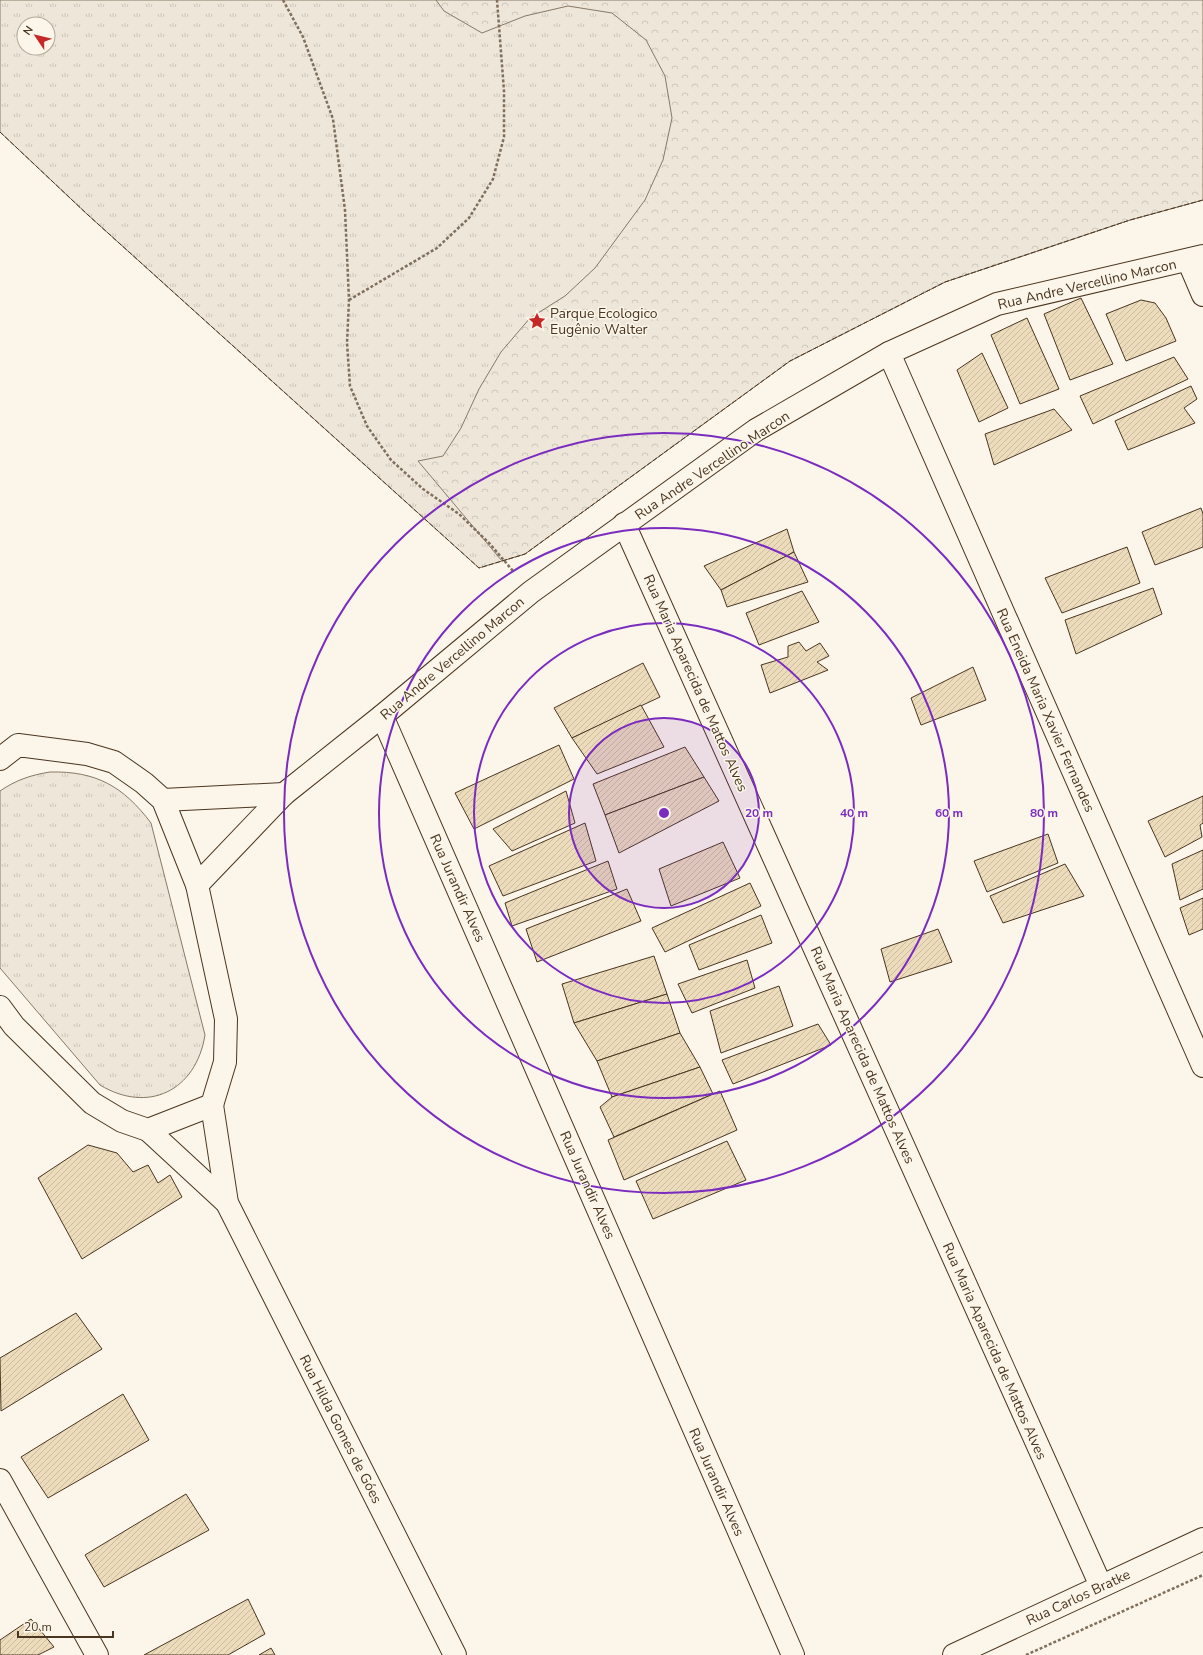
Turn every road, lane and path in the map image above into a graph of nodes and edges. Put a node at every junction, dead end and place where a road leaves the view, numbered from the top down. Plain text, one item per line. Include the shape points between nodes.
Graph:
1 (283, 0) edge
2 (497, 0) edge
3 (1195, 258) edge
4 (1203, 295) edge
5 (349, 300) junction
6 (889, 353) junction
7 (624, 524) junction
8 (531, 592) junction
9 (382, 716) junction
10 (9, 744) edge
11 (0, 760) edge
12 (284, 794) junction
13 (163, 800) junction
14 (197, 885) junction
15 (0, 1008) edge
16 (7, 1028) edge
17 (1203, 1066) edge
18 (212, 1105) junction
19 (148, 1130) junction
20 (227, 1203) junction
21 (0, 1480) edge
22 (1203, 1539) edge
23 (1203, 1575) edge
24 (1101, 1586) junction
25 (98, 1655) edge
26 (454, 1655) edge
27 (793, 1655) edge
28 (954, 1655) edge
29 (1026, 1655) edge

1 - 5 path via 303,37 333,119 345,210
2 - 5 path via 504,91 504,137 493,180 469,218 437,248
3 - 4 street
3 - 6 street, Rua Andre Vercellino Marcon via 997,304
5 - 8 path via 347,343 350,386 367,426 391,460 423,489 460,514
6 - 7 street, Rua Andre Vercellino Marcon via 756,430
6 - 17 street, Rua Eneida Maria Xavier Fernandes
7 - 8 street, Rua Andre Vercellino Marcon
7 - 24 street, Rua Maria Aparecida de Mattos Alves
8 - 9 street, Rua Andre Vercellino Marcon
9 - 12 street, Rua Andre Vercellino Marcon
9 - 27 street, Rua Jurandir Alves
10 - 11 street
10 - 13 street via 87,754 114,762 144,782
12 - 13 street
12 - 14 street, Rua Andre Vercellino Marcon
13 - 14 street
14 - 18 street via 226,1019 225,1062
15 - 16 street
16 - 19 street via 92,1103 122,1121
18 - 19 street
18 - 20 street, Rua Hilda Gomes de Góes
19 - 20 street, Rua Hilda Gomes de Góes
20 - 26 street, Rua Hilda Gomes de Góes
21 - 25 street
22 - 24 street, Rua Carlos Bratke
23 - 29 path
24 - 28 street, Rua Carlos Bratke

